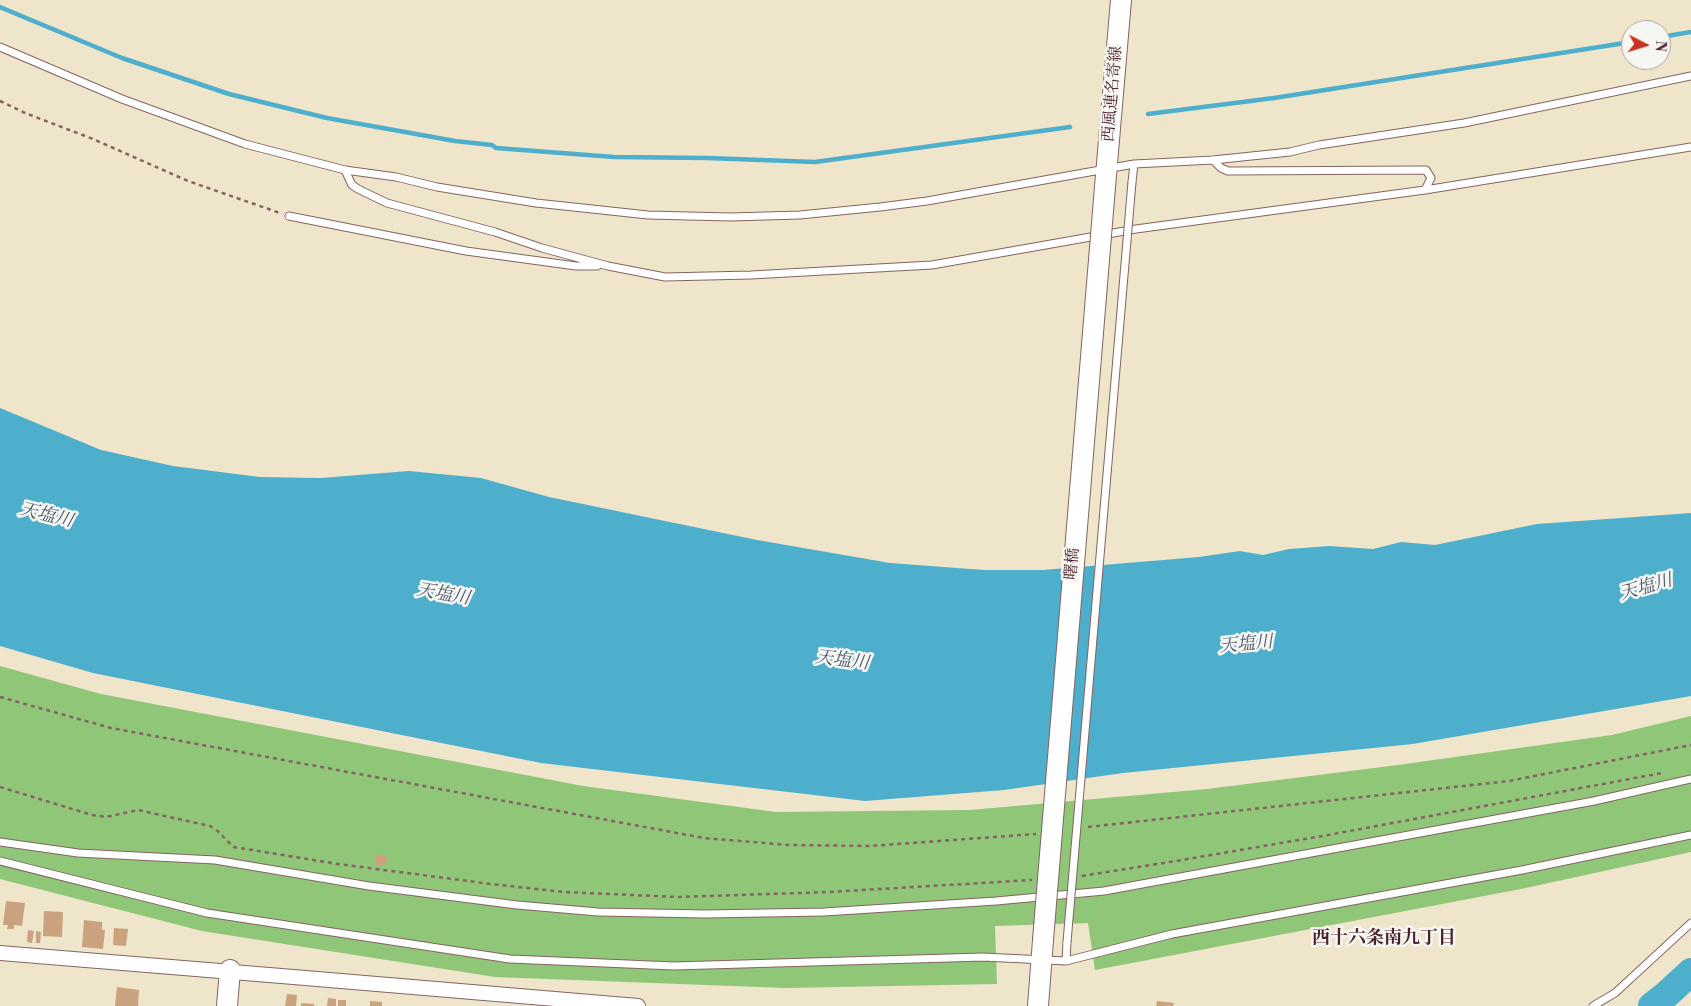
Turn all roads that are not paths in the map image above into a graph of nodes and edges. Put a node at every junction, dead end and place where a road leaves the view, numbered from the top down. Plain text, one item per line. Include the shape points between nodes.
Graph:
1 (1121, 0) edge
2 (0, 47) edge
3 (1691, 76) edge
4 (1691, 147) edge
5 (1213, 160) junction
6 (1134, 164) junction
7 (345, 170) junction
8 (1106, 178) junction
9 (1425, 190) junction
10 (288, 216) road end
11 (608, 266) junction
12 (1691, 779) edge
13 (1691, 836) edge
14 (0, 842) edge
15 (0, 862) edge
16 (1691, 923) edge
17 (0, 953) edge
18 (1042, 960) junction
19 (1066, 961) junction
20 (230, 970) junction
21 (226, 1006) edge
22 (638, 1006) edge
23 (1038, 1006) edge
24 (1593, 1006) edge

1 - 8 main road, 西風連名寄線
2 - 7 lane via 122,99 245,144
3 - 5 lane via 1464,123 1290,152
4 - 9 lane
5 - 6 lane
5 - 9 lane via 1221,168 1236,171 1426,170 1431,178
6 - 8 lane
6 - 19 lane, bridge
7 - 8 lane via 536,203 648,214 730,217 899,205
7 - 11 lane via 352,185 387,203
8 - 18 main road, 曙橋, bridge
9 - 11 lane via 1136,229 932,266 665,276
10 - 11 lane via 466,252 576,266
12 - 14 lane via 1594,801 1104,891 824,912 705,914 571,910 369,886 215,860 78,852
13 - 19 lane via 1172,934
15 - 18 lane via 207,913 510,959 674,966 983,957
16 - 24 lane via 1615,993
17 - 20 street
18 - 19 lane
18 - 23 main road
20 - 21 main road
20 - 22 street

